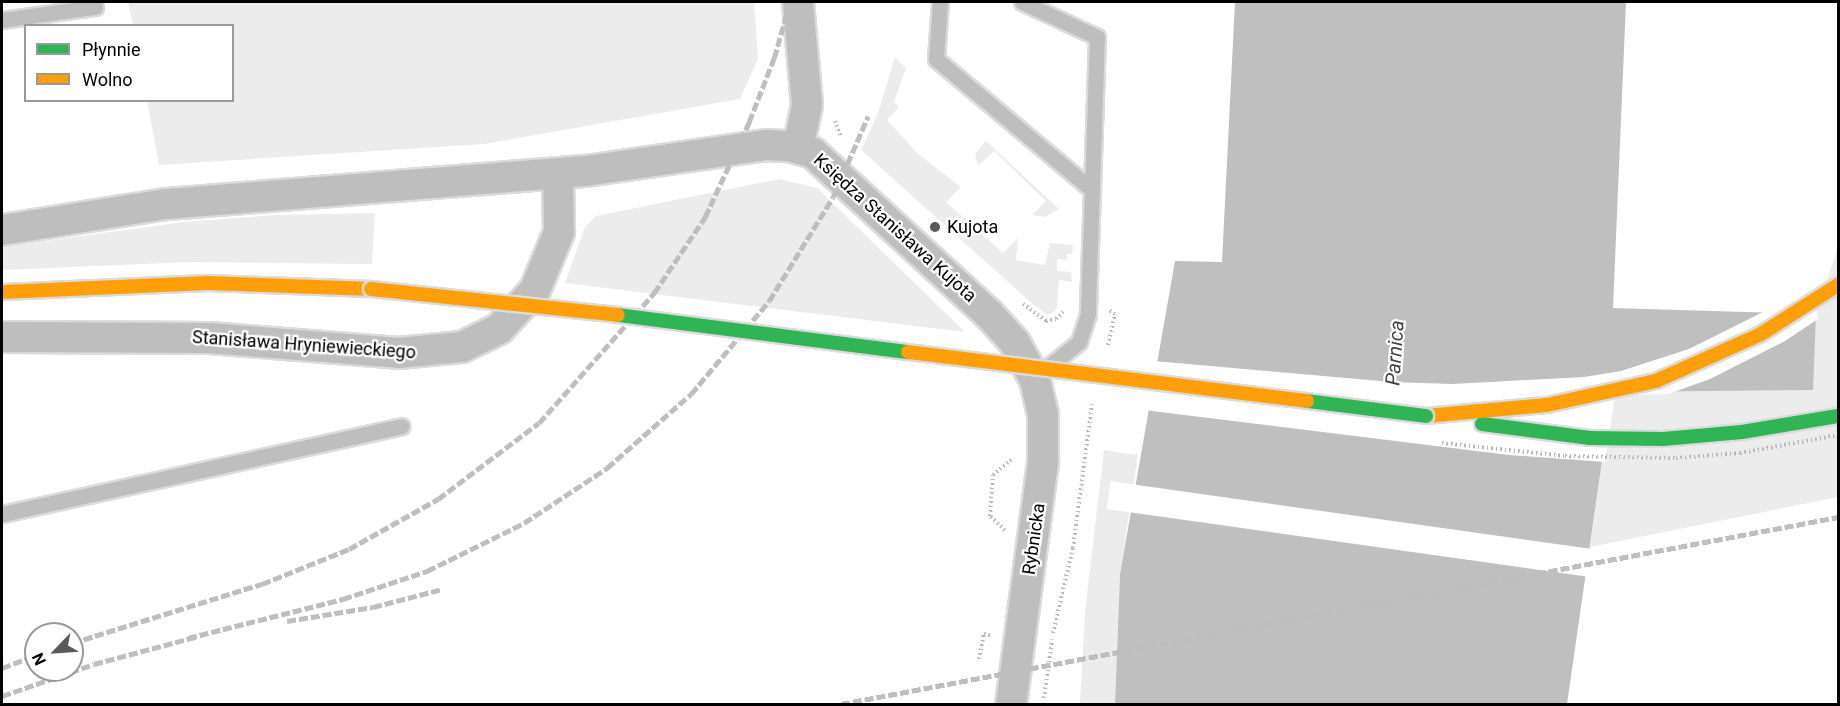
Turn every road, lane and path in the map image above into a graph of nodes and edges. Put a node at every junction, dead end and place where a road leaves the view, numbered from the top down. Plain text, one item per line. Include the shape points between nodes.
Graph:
1 (94, 2) edge
2 (798, 2) edge
3 (940, 2) edge
4 (1022, 2) edge
5 (2, 20) edge
6 (798, 147) junction
7 (558, 174) junction
8 (1092, 190) junction
9 (2, 230) edge
10 (1839, 285) edge
11 (2, 292) edge
12 (1103, 309) dead end
13 (2, 337) edge
14 (1106, 350) dead end
15 (1032, 374) junction
16 (1094, 394) dead end
17 (1426, 416) junction
18 (1839, 416) edge
19 (401, 426) dead end
20 (2, 514) edge
21 (1002, 636) dead end
22 (979, 659) dead end
23 (1011, 705) edge
24 (1042, 705) edge

1 - 5 lane via 95,7
2 - 6 street, Księdza Stanisława Kujota via 807,105
3 - 8 lane via 936,59
4 - 8 lane via 1097,37
6 - 7 street via 767,145 677,161
6 - 15 street, Księdza Stanisława Kujota via 828,163 981,306 1015,344
7 - 9 street via 166,204
7 - 13 street, Stanisława Hryniewieckiego via 559,232 535,290 499,328 462,347 398,353 209,338
8 - 15 lane via 1091,286 1085,329 1071,351
10 - 17 main road via 1761,334 1656,381 1547,405
11 - 17 main road, bridge via 208,283 371,289 535,305
12 - 14 path via 1115,311
15 - 23 street, Rybnicka via 1042,408 1044,454
16 - 24 path via 1073,548 1053,629
17 - 18 main road via 1554,435 1624,439 1704,436
19 - 20 lane
21 - 22 path via 984,634

